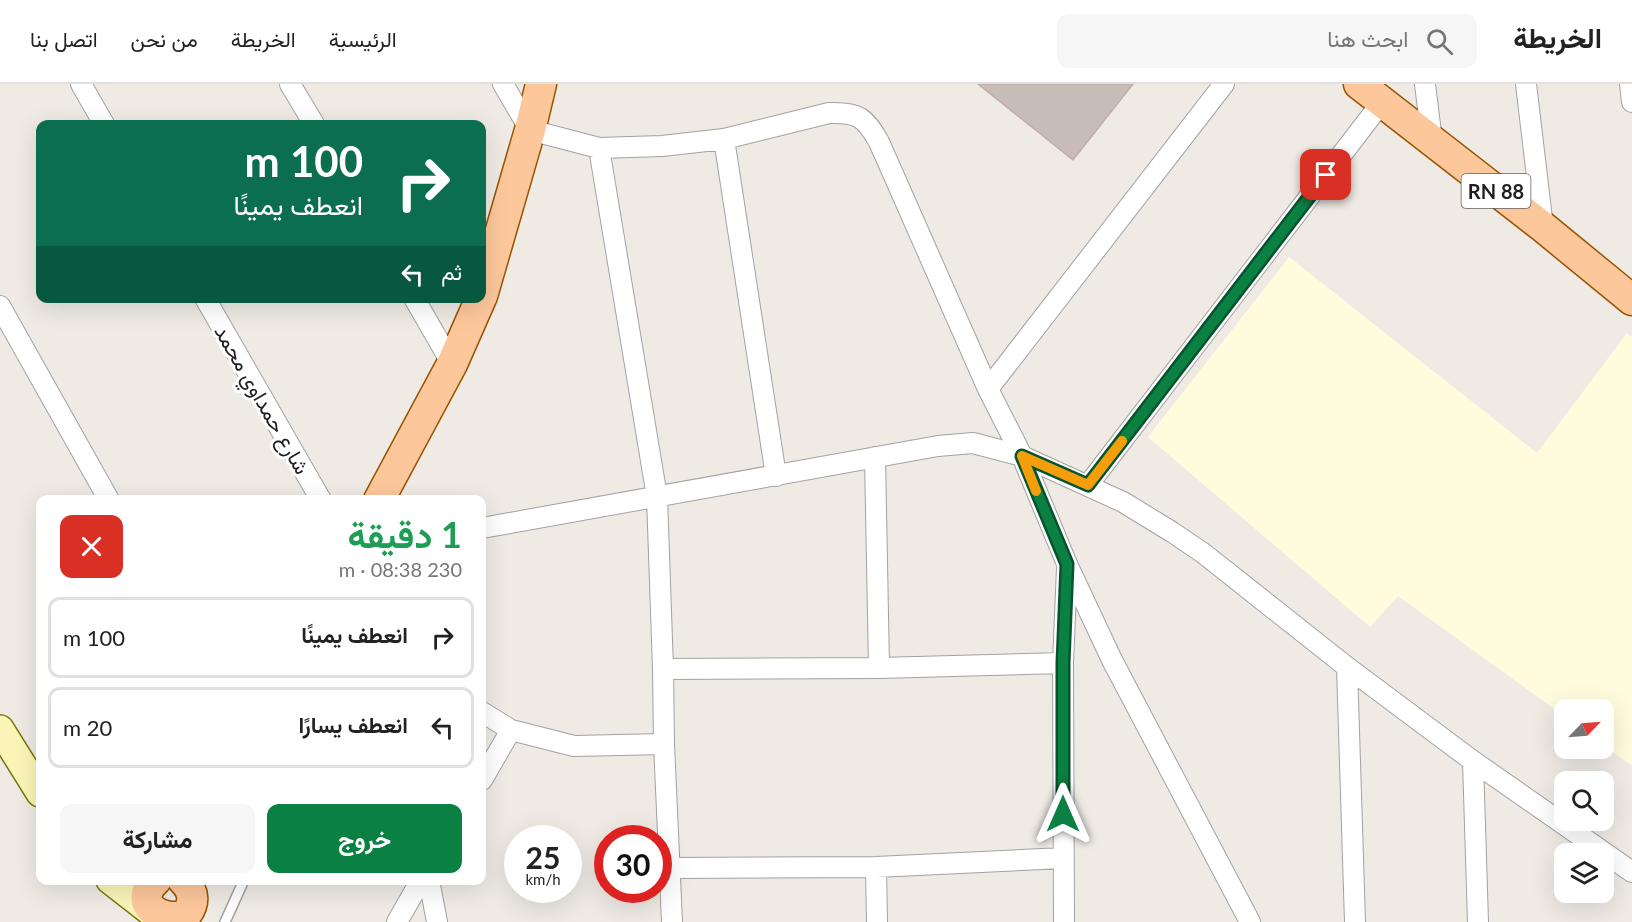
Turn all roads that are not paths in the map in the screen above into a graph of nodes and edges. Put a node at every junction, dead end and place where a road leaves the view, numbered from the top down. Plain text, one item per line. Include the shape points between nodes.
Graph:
1 (81, 84) edge
2 (290, 84) edge
3 (503, 84) edge
4 (542, 84) edge
5 (1224, 84) edge
6 (1425, 84) edge
7 (1526, 84) edge
8 (1630, 84) edge
9 (1370, 93) edge
10 (1632, 102) edge
11 (102, 120) edge
12 (312, 120) edge
13 (530, 130) junction
14 (724, 139) junction
15 (1432, 141) junction
16 (599, 147) junction
17 (1543, 227) junction
18 (486, 280) edge
19 (1632, 300) edge
20 (208, 303) edge
21 (417, 303) edge
22 (478, 303) edge
23 (0, 306) edge
24 (452, 364) junction
25 (988, 389) junction
26 (1022, 456) junction
27 (875, 457) junction
28 (776, 476) junction
29 (1088, 485) junction
30 (106, 495) edge
31 (318, 495) edge
32 (382, 495) edge
33 (657, 497) junction
34 (486, 527) edge
35 (1067, 564) junction
36 (1063, 663) junction
37 (1347, 667) junction
38 (879, 668) junction
39 (663, 669) junction
40 (486, 714) edge
41 (0, 729) edge
42 (511, 730) junction
43 (664, 744) junction
44 (1473, 761) junction
45 (486, 773) edge
46 (36, 787) edge
47 (669, 825) edge
48 (1063, 858) junction
49 (876, 867) junction
50 (672, 868) edge
51 (1632, 872) edge
52 (116, 885) edge
53 (152, 885) edge
54 (188, 885) edge
55 (242, 885) edge
56 (418, 885) edge
57 (430, 885) edge
58 (672, 903) edge
59 (159, 918) edge
60 (225, 922) edge
61 (397, 922) edge
62 (437, 922) edge
63 (672, 922) edge
64 (877, 922) edge
65 (1064, 922) edge
66 (1250, 922) edge
67 (1355, 922) edge
68 (1478, 922) edge

1 - 11 street
2 - 12 street
3 - 13 street
4 - 13 main road
5 - 25 street
6 - 15 street
7 - 17 street
8 - 10 street
9 - 15 main road, RN 88
9 - 29 street
13 - 16 street
13 - 18 main road
14 - 16 street via 662,146
14 - 25 street via 829,113 859,116 871,127
14 - 28 street
15 - 17 main road, RN 88
16 - 33 street
17 - 19 main road, RN 88
20 - 31 street, شارع حمداوي محمد
21 - 24 street
22 - 24 main road
23 - 30 street
24 - 32 main road
25 - 26 street
26 - 27 street via 973,443
26 - 29 street
26 - 35 street
27 - 28 street
27 - 38 street
28 - 33 street
29 - 37 street via 1123,502 1203,553
33 - 34 street
33 - 39 street
35 - 36 street
35 - 66 street via 1112,660
36 - 38 street
36 - 48 street
37 - 44 street
37 - 67 street
38 - 39 street
39 - 43 street
40 - 42 street
41 - 46 main road
42 - 43 street via 574,746
42 - 45 street
43 - 47 street
44 - 51 street
44 - 68 street
48 - 49 street
48 - 65 street
49 - 50 street
49 - 64 street
52 - 59 main road
53 - 59 main road via 147,898
54 - 59 main road via 192,903 185,916 171,922
55 - 60 lane
56 - 61 street
57 - 62 street
58 - 63 street

